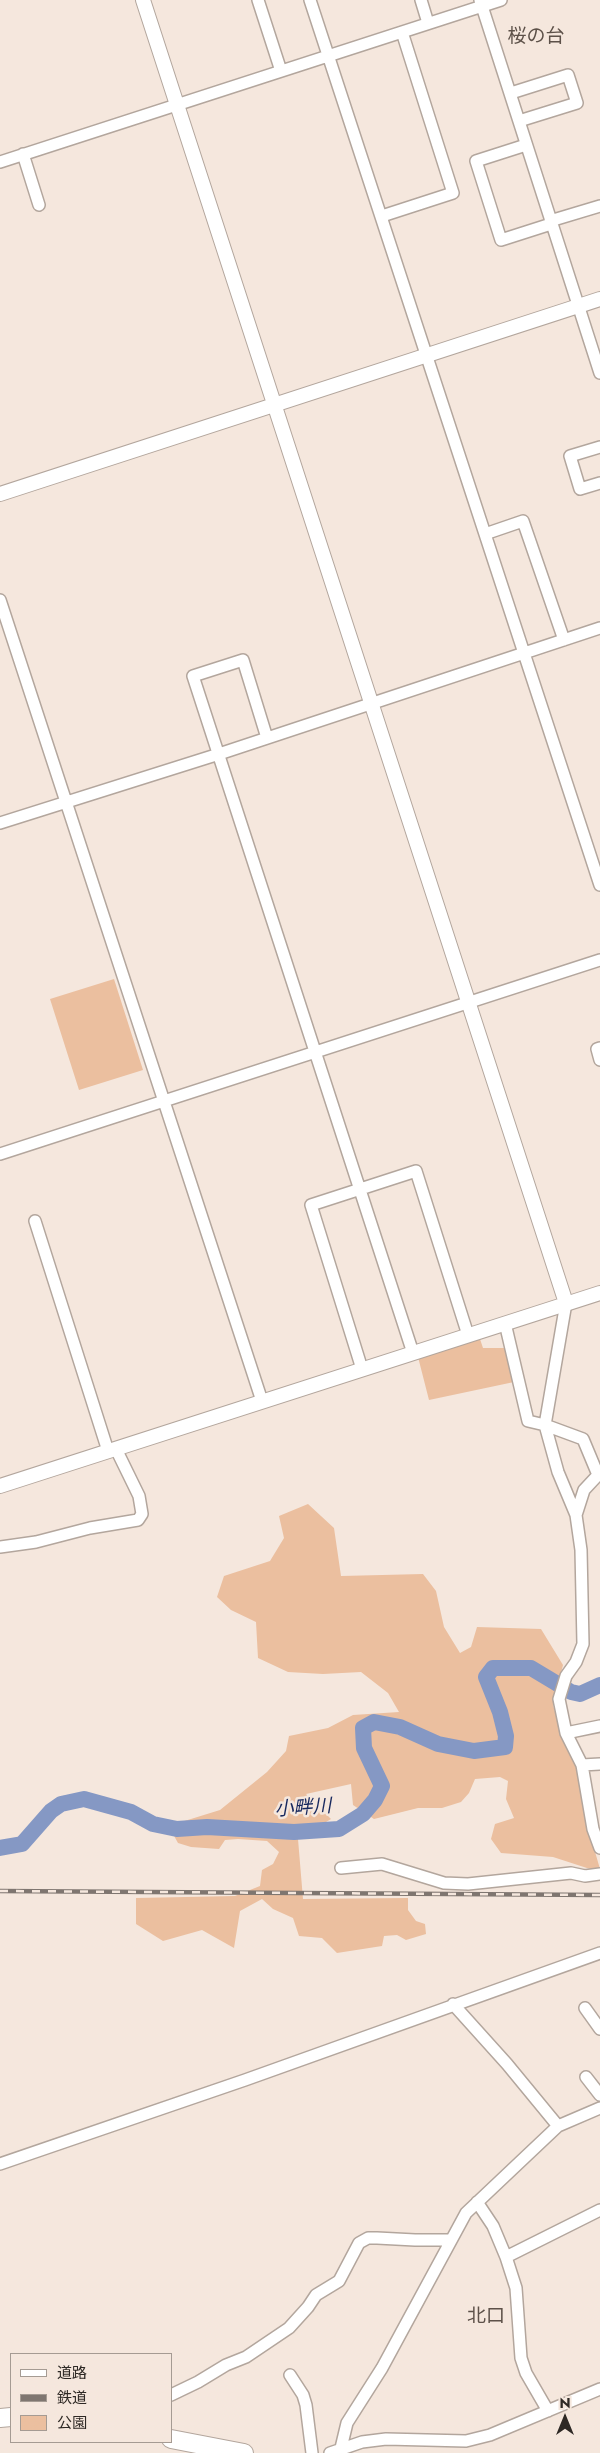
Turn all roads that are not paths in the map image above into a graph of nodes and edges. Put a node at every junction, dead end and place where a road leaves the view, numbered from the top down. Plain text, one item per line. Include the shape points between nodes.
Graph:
1 (142, 0) edge
2 (258, 0) edge
3 (310, 0) edge
4 (420, 0) edge
5 (501, 0) edge
6 (481, 3) edge
7 (428, 23) junction
8 (402, 32) junction
9 (329, 56) junction
10 (281, 70) junction
11 (511, 93) junction
12 (177, 105) junction
13 (519, 121) junction
14 (526, 145) junction
15 (23, 154) junction
16 (0, 162) edge
17 (39, 205) dead end
18 (600, 206) edge
19 (382, 216) junction
20 (551, 223) junction
21 (600, 299) edge
22 (579, 306) junction
23 (426, 356) junction
24 (600, 373) edge
25 (274, 405) junction
26 (600, 447) edge
27 (600, 483) edge
28 (0, 494) edge
29 (485, 534) junction
30 (0, 600) edge
31 (600, 628) edge
32 (564, 640) junction
33 (523, 653) junction
34 (371, 704) junction
35 (267, 738) junction
36 (219, 754) junction
37 (65, 802) junction
38 (0, 823) edge
39 (600, 885) edge
40 (600, 960) edge
41 (468, 1003) junction
42 (600, 1048) edge
43 (315, 1052) junction
44 (600, 1060) edge
45 (162, 1101) junction
46 (0, 1154) edge
47 (359, 1189) junction
48 (36, 1221) dead end
49 (600, 1292) edge
50 (566, 1303) junction
51 (505, 1323) junction
52 (468, 1335) junction
53 (413, 1353) junction
54 (362, 1369) junction
55 (262, 1402) junction
56 (545, 1425) junction
57 (112, 1450) junction
58 (0, 1486) edge
59 (576, 1515) junction
60 (0, 1547) edge
61 (600, 1726) edge
62 (566, 1733) junction
63 (600, 1764) edge
64 (582, 1765) junction
65 (600, 1848) edge
66 (341, 1868) dead end
67 (600, 1874) edge
68 (600, 1953) edge
69 (453, 2004) junction
70 (585, 2008) dead end
71 (600, 2029) edge
72 (586, 2076) dead end
73 (600, 2095) edge
74 (600, 2109) edge
75 (558, 2126) junction
76 (0, 2164) edge
77 (477, 2202) junction
78 (600, 2210) edge
79 (451, 2240) junction
80 (506, 2257) junction
81 (290, 2375) dead end
82 (600, 2389) edge
83 (172, 2395) edge
84 (548, 2411) junction
85 (172, 2440) edge
86 (466, 2447) edge
87 (342, 2448) junction
88 (244, 2453) edge
89 (312, 2453) edge
90 (330, 2453) edge

1 - 12 street
2 - 10 street
3 - 9 street
4 - 7 street
5 - 6 street
6 - 7 street
6 - 11 street
7 - 8 street
8 - 9 street
8 - 19 street via 454,193
9 - 10 street
9 - 19 street
10 - 12 street
11 - 13 street
11 - 13 street via 568,75 577,103
12 - 15 street
12 - 25 street
13 - 14 street
14 - 20 street
14 - 20 street via 476,161 500,240
15 - 16 street
15 - 17 street
18 - 20 street
19 - 23 street
20 - 22 street
21 - 22 street
22 - 23 street
22 - 24 street
23 - 25 street
23 - 29 street
25 - 28 street
25 - 34 street
26 - 27 street via 570,456 580,489
29 - 32 street via 523,521
29 - 33 street
30 - 37 street
31 - 32 street
32 - 33 street
33 - 34 street
33 - 39 street
34 - 35 street
34 - 41 street
35 - 36 street
35 - 36 street via 242,660 193,676
36 - 37 street
36 - 43 street
37 - 38 street
37 - 45 street
40 - 41 street
41 - 43 street
41 - 50 street
42 - 44 street via 597,1049
43 - 45 street
43 - 47 street
45 - 46 street
45 - 55 street
47 - 52 street via 416,1171
47 - 53 street
47 - 54 street via 310,1205
48 - 57 street
49 - 50 street
50 - 51 street
50 - 56 street
51 - 52 street
51 - 56 street via 528,1421
52 - 53 street
53 - 54 street
54 - 55 street
55 - 57 street
56 - 59 street via 558,1472
56 - 59 street via 583,1439 598,1475 584,1490
57 - 58 street
57 - 60 street via 140,1496 142,1514 138,1520
59 - 62 street via 582,1559 583,1644 560,1697
61 - 62 street
62 - 64 street
63 - 64 street
64 - 65 street via 593,1829
66 - 67 street via 382,1864 444,1883 460,1884 570,1873
68 - 69 street
69 - 75 street
69 - 76 street
70 - 71 street
72 - 73 street
74 - 75 street
75 - 77 street
77 - 79 street via 466,2212
77 - 80 street via 493,2226
78 - 80 street
79 - 83 street via 368,2238 359,2243 339,2280 316,2295 289,2328 246,2357
79 - 87 street via 382,2368 347,2423
80 - 84 street via 516,2288 521,2358
81 - 89 street via 306,2405
82 - 84 street
84 - 86 street
85 - 88 main road
86 - 87 street via 386,2439
87 - 90 street

